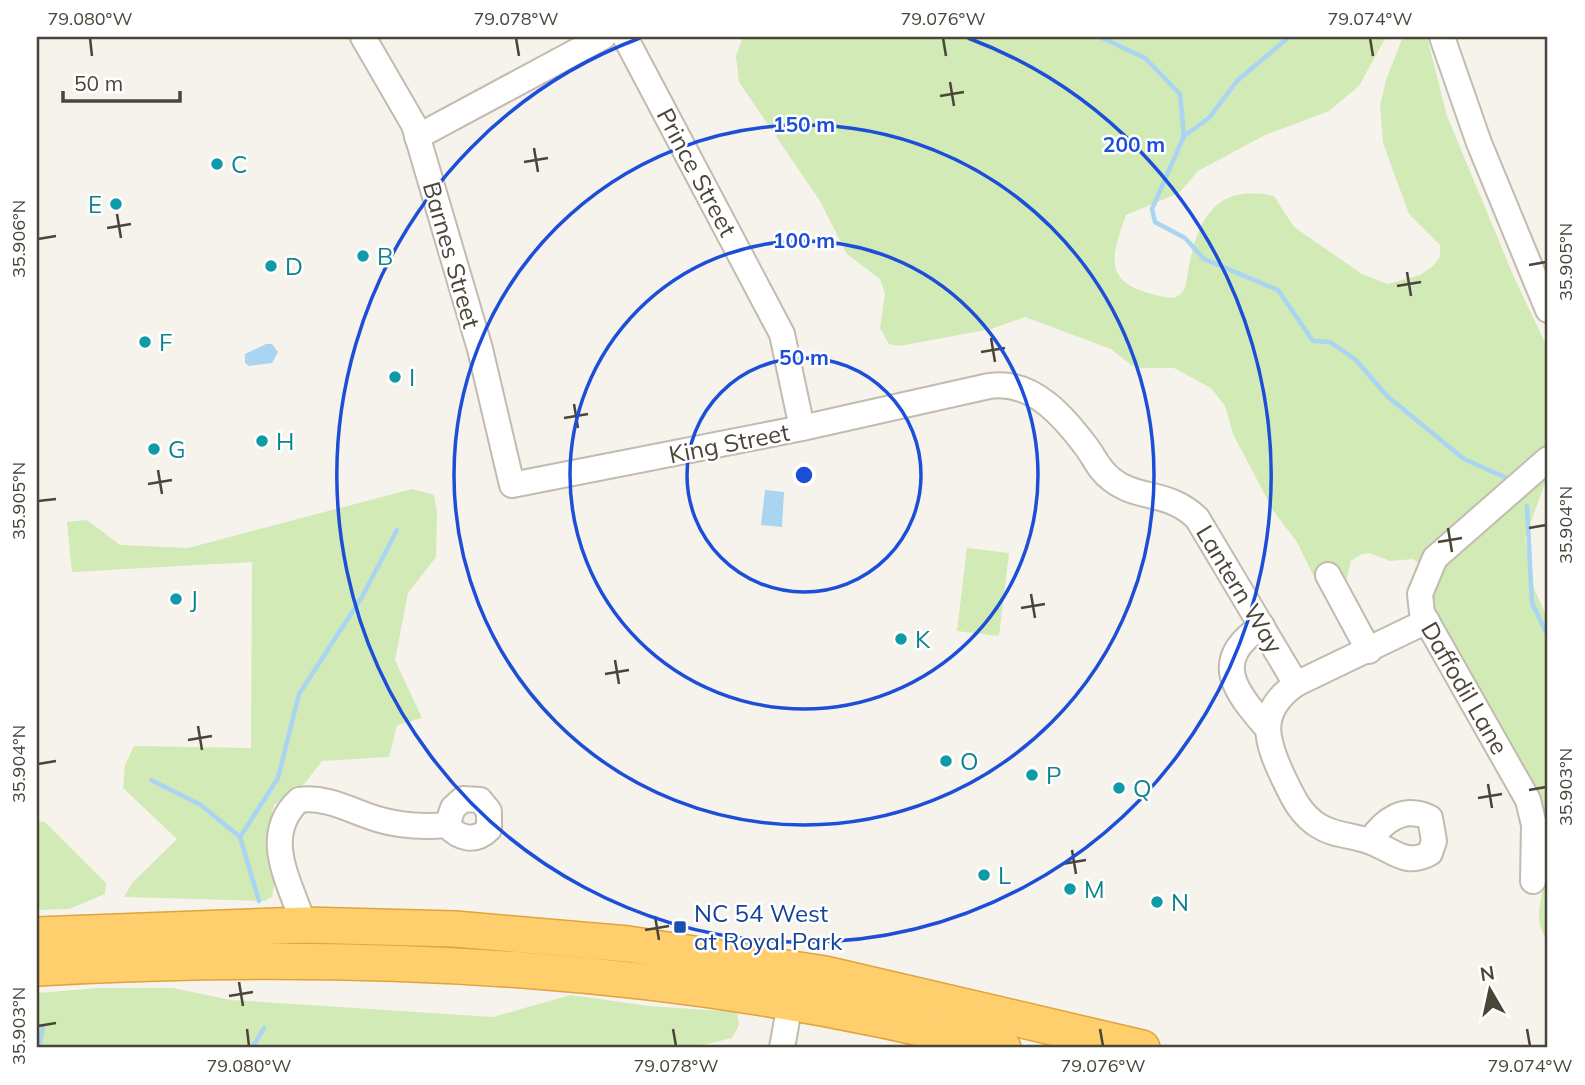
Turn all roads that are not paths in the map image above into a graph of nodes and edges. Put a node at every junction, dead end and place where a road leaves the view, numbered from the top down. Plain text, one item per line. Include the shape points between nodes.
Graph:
1 (363, 37) edge
2 (603, 37) edge
3 (625, 37) edge
4 (1442, 37) edge
5 (417, 138) junction
6 (1548, 310) edge
7 (944, 397) joint
8 (802, 428) junction
9 (1548, 459) edge
10 (512, 485) joint
11 (1328, 575) dead end
12 (1427, 621) junction
13 (1262, 626) junction
14 (1369, 651) junction
15 (1296, 684) junction
16 (1267, 727) junction
17 (447, 825) dead end
18 (1370, 841) dead end
19 (1533, 881) dead end
20 (304, 925) junction
21 (37, 935) edge
22 (782, 966) junction
23 (37, 968) edge
24 (531, 968) junction
25 (790, 1003) junction
26 (965, 1005) junction
27 (782, 1048) edge
28 (1003, 1048) edge
29 (1142, 1048) edge

1 - 5 street, Barnes Street
2 - 5 street
3 - 8 street, Prince Street via 782,334
4 - 6 street via 1479,143
5 - 10 street, Barnes Street via 480,349
7 - 8 street, King Street
7 - 13 street, Lantern Way via 1049,404 1111,480 1136,492 1172,500 1197,518
8 - 10 street, King Street
9 - 12 street, Daffodil Lane via 1436,558 1420,594
11 - 14 street
12 - 14 street
12 - 19 street, Daffodil Lane via 1528,800 1534,825
13 - 15 street, Lantern Way
13 - 16 street via 1246,636 1232,654 1230,673 1248,706
14 - 15 street
15 - 16 street via 1282,693
16 - 18 street via 1272,753 1297,806 1334,834
17 - 20 street via 412,826 323,800 299,800 282,820 278,835
20 - 21 highway
20 - 22 highway via 566,938
22 - 24 highway via 746,976 608,963
22 - 26 highway
23 - 24 highway via 292,959
24 - 25 highway via 662,982
25 - 26 highway via 806,991 819,990
25 - 27 street
25 - 28 highway
26 - 29 highway

